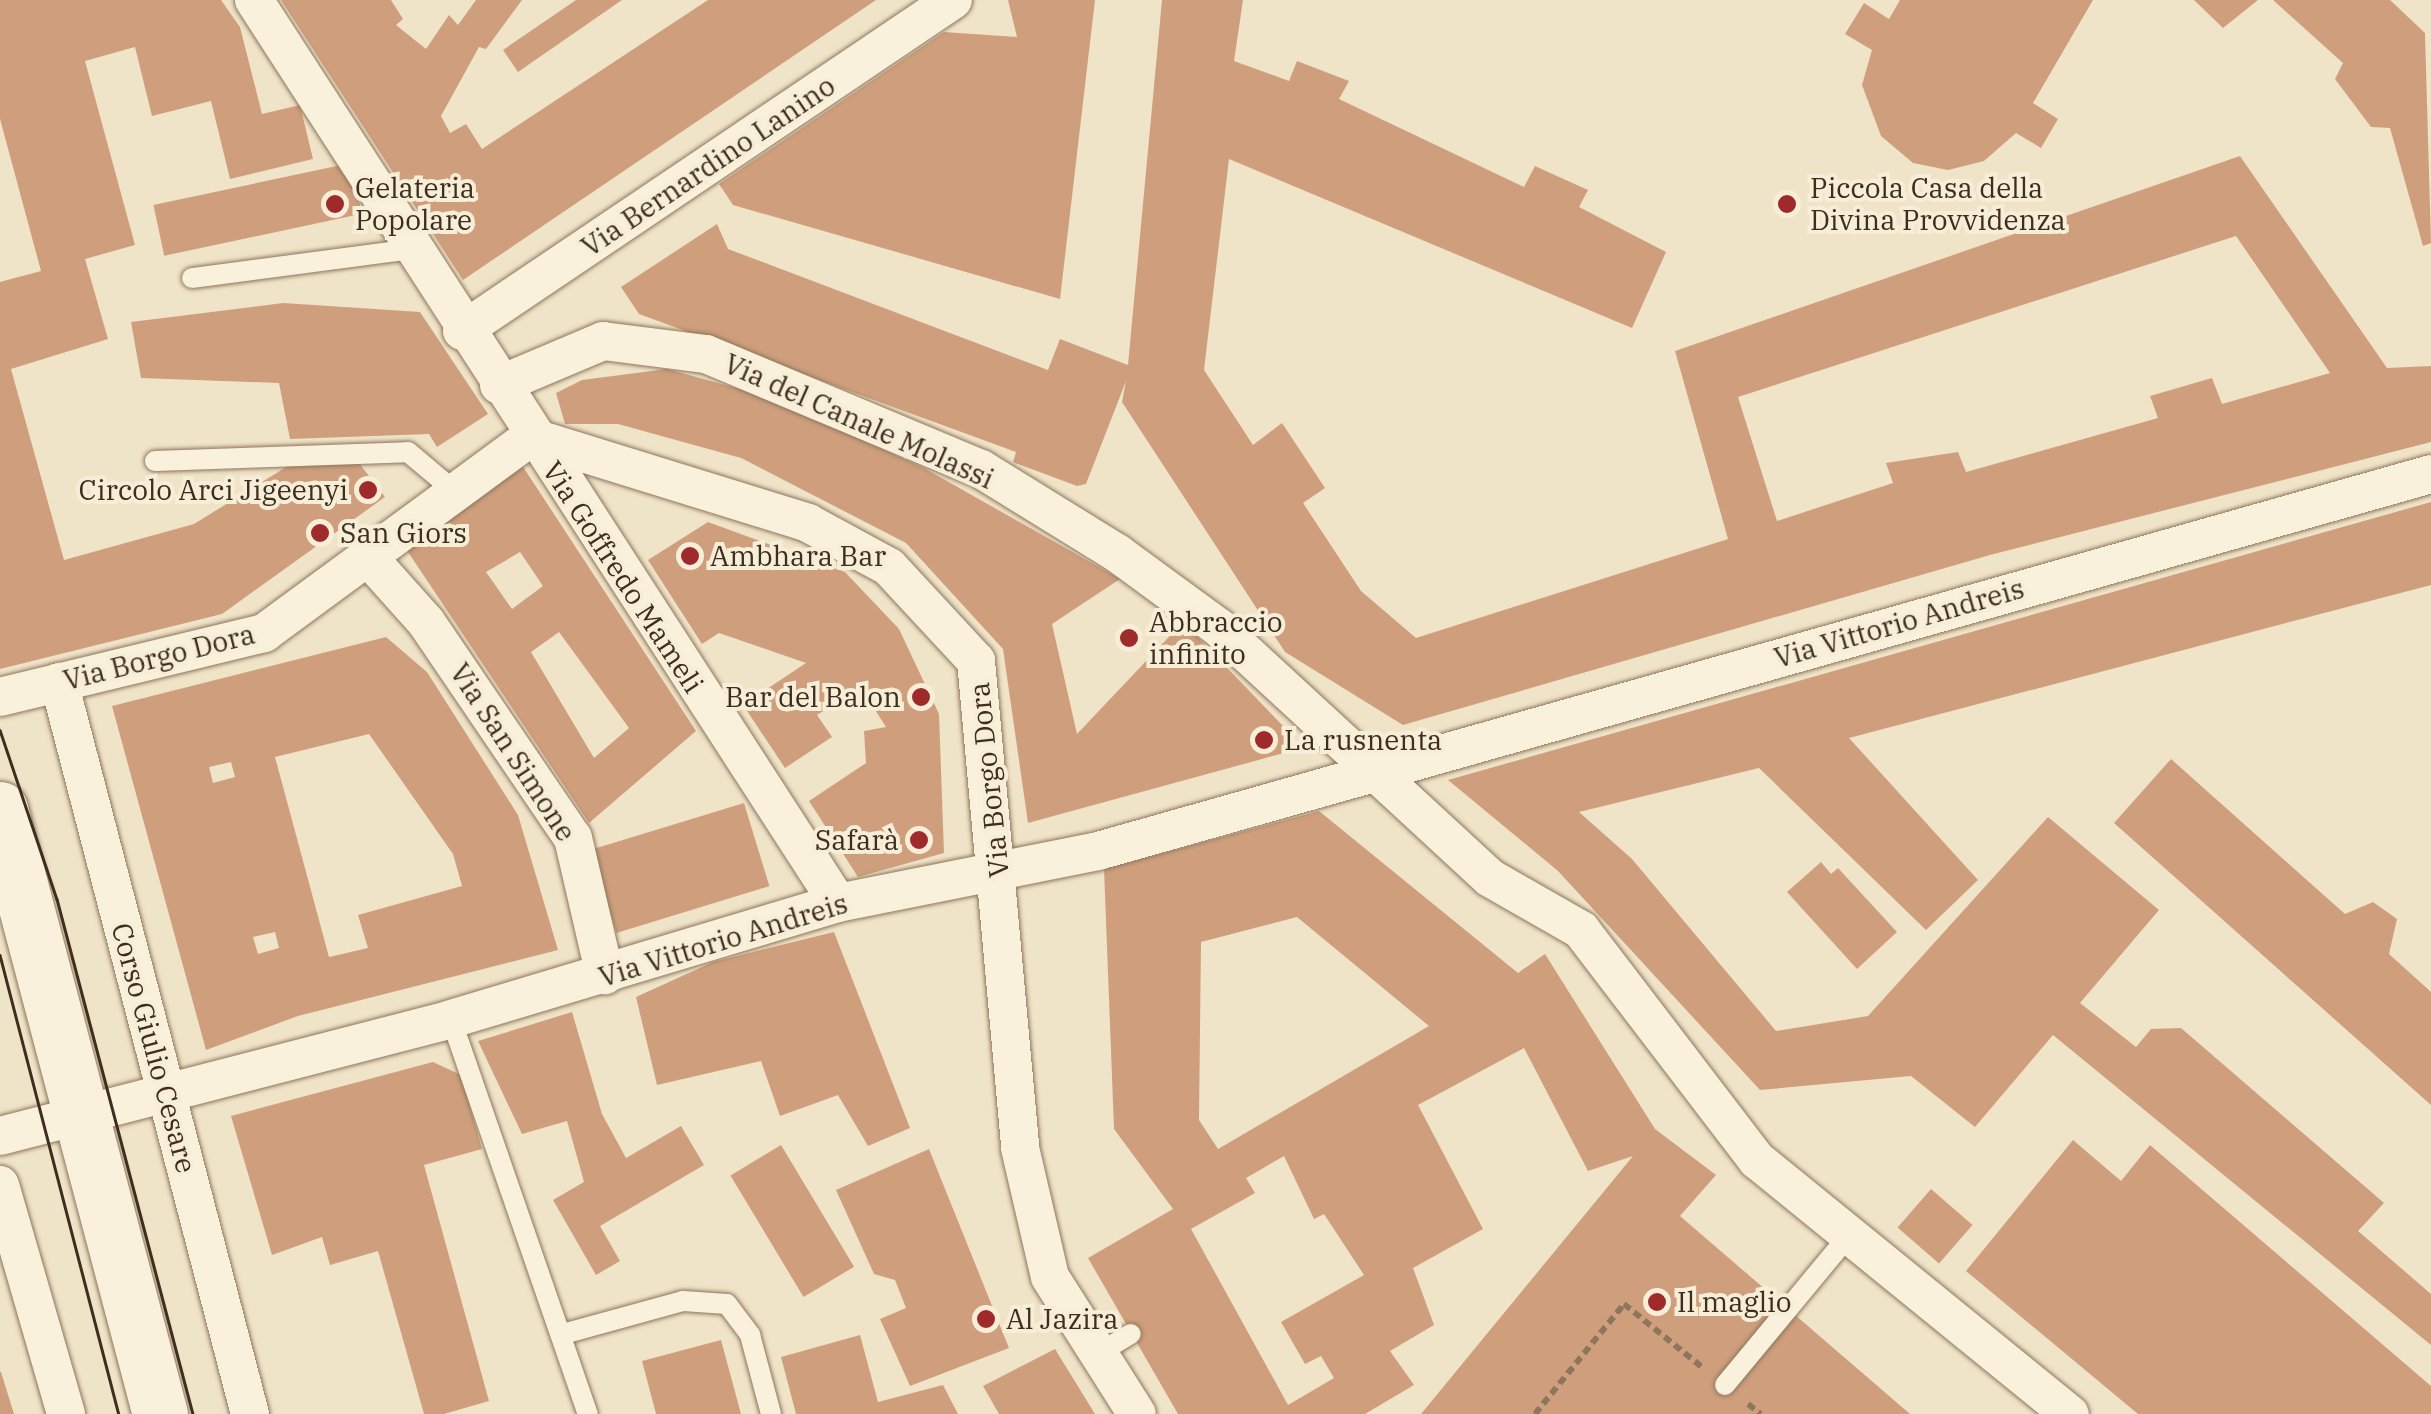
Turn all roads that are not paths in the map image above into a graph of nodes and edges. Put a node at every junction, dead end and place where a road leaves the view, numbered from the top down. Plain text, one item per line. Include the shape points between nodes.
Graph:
1 (254, 0) edge
2 (954, 0) edge
3 (411, 249) junction
4 (192, 278) dead end
5 (462, 331) junction
6 (499, 385) junction
7 (531, 436) junction
8 (155, 461) dead end
9 (2431, 474) edge
10 (452, 490) junction
11 (367, 556) junction
12 (59, 682) junction
13 (0, 697) edge
14 (1366, 772) junction
15 (0, 809) edge
16 (999, 865) junction
17 (838, 903) junction
18 (605, 975) junction
19 (452, 1020) junction
20 (165, 1092) junction
21 (79, 1115) junction
22 (0, 1136) edge
23 (0, 1185) edge
24 (1850, 1234) junction
25 (563, 1334) junction
26 (1131, 1334) dead end
27 (1098, 1354) junction
28 (1725, 1385) road end
29 (66, 1414) edge
30 (160, 1414) edge
31 (250, 1414) edge
32 (588, 1414) edge
33 (771, 1414) edge
34 (1137, 1414) edge
35 (2070, 1414) edge

1 - 3 street, Via Goffredo Mameli
2 - 5 street, Via Bernardino Lanino
3 - 4 lane
3 - 5 street, Via Goffredo Mameli
5 - 6 street, Via Goffredo Mameli
6 - 7 street, Via Goffredo Mameli
6 - 14 street, Via del Canale Molassi via 603,341 706,354 980,469 1218,627
7 - 10 street, Via Borgo Dora
7 - 16 street, Via Borgo Dora via 808,523 889,567 976,661
7 - 17 street, Via Goffredo Mameli
8 - 10 lane via 408,452
9 - 14 street, Via Vittorio Andreis
10 - 11 street, Via Borgo Dora
11 - 12 street, Via Borgo Dora via 264,633
11 - 18 street, Via San Simone via 426,622 574,838
12 - 13 street, Via Borgo Dora
12 - 20 street, Corso Giulio Cesare
14 - 16 street, Via Vittorio Andreis via 1098,851
14 - 24 street via 1490,878 1580,930 1757,1160
15 - 21 street
16 - 17 street, Via Vittorio Andreis
16 - 27 street, Via Borgo Dora via 1020,1148 1050,1277
17 - 18 street, Via Vittorio Andreis
18 - 19 street, Via Vittorio Andreis
19 - 20 street, Via Vittorio Andreis
19 - 25 lane
20 - 21 street, Via Vittorio Andreis
20 - 31 street, Corso Giulio Cesare
21 - 22 street, Via Vittorio Andreis
21 - 30 street
23 - 29 street
24 - 28 lane
24 - 35 street
25 - 32 lane
25 - 33 lane via 683,1302 727,1304 750,1335
26 - 27 lane
27 - 34 street, Via Borgo Dora

